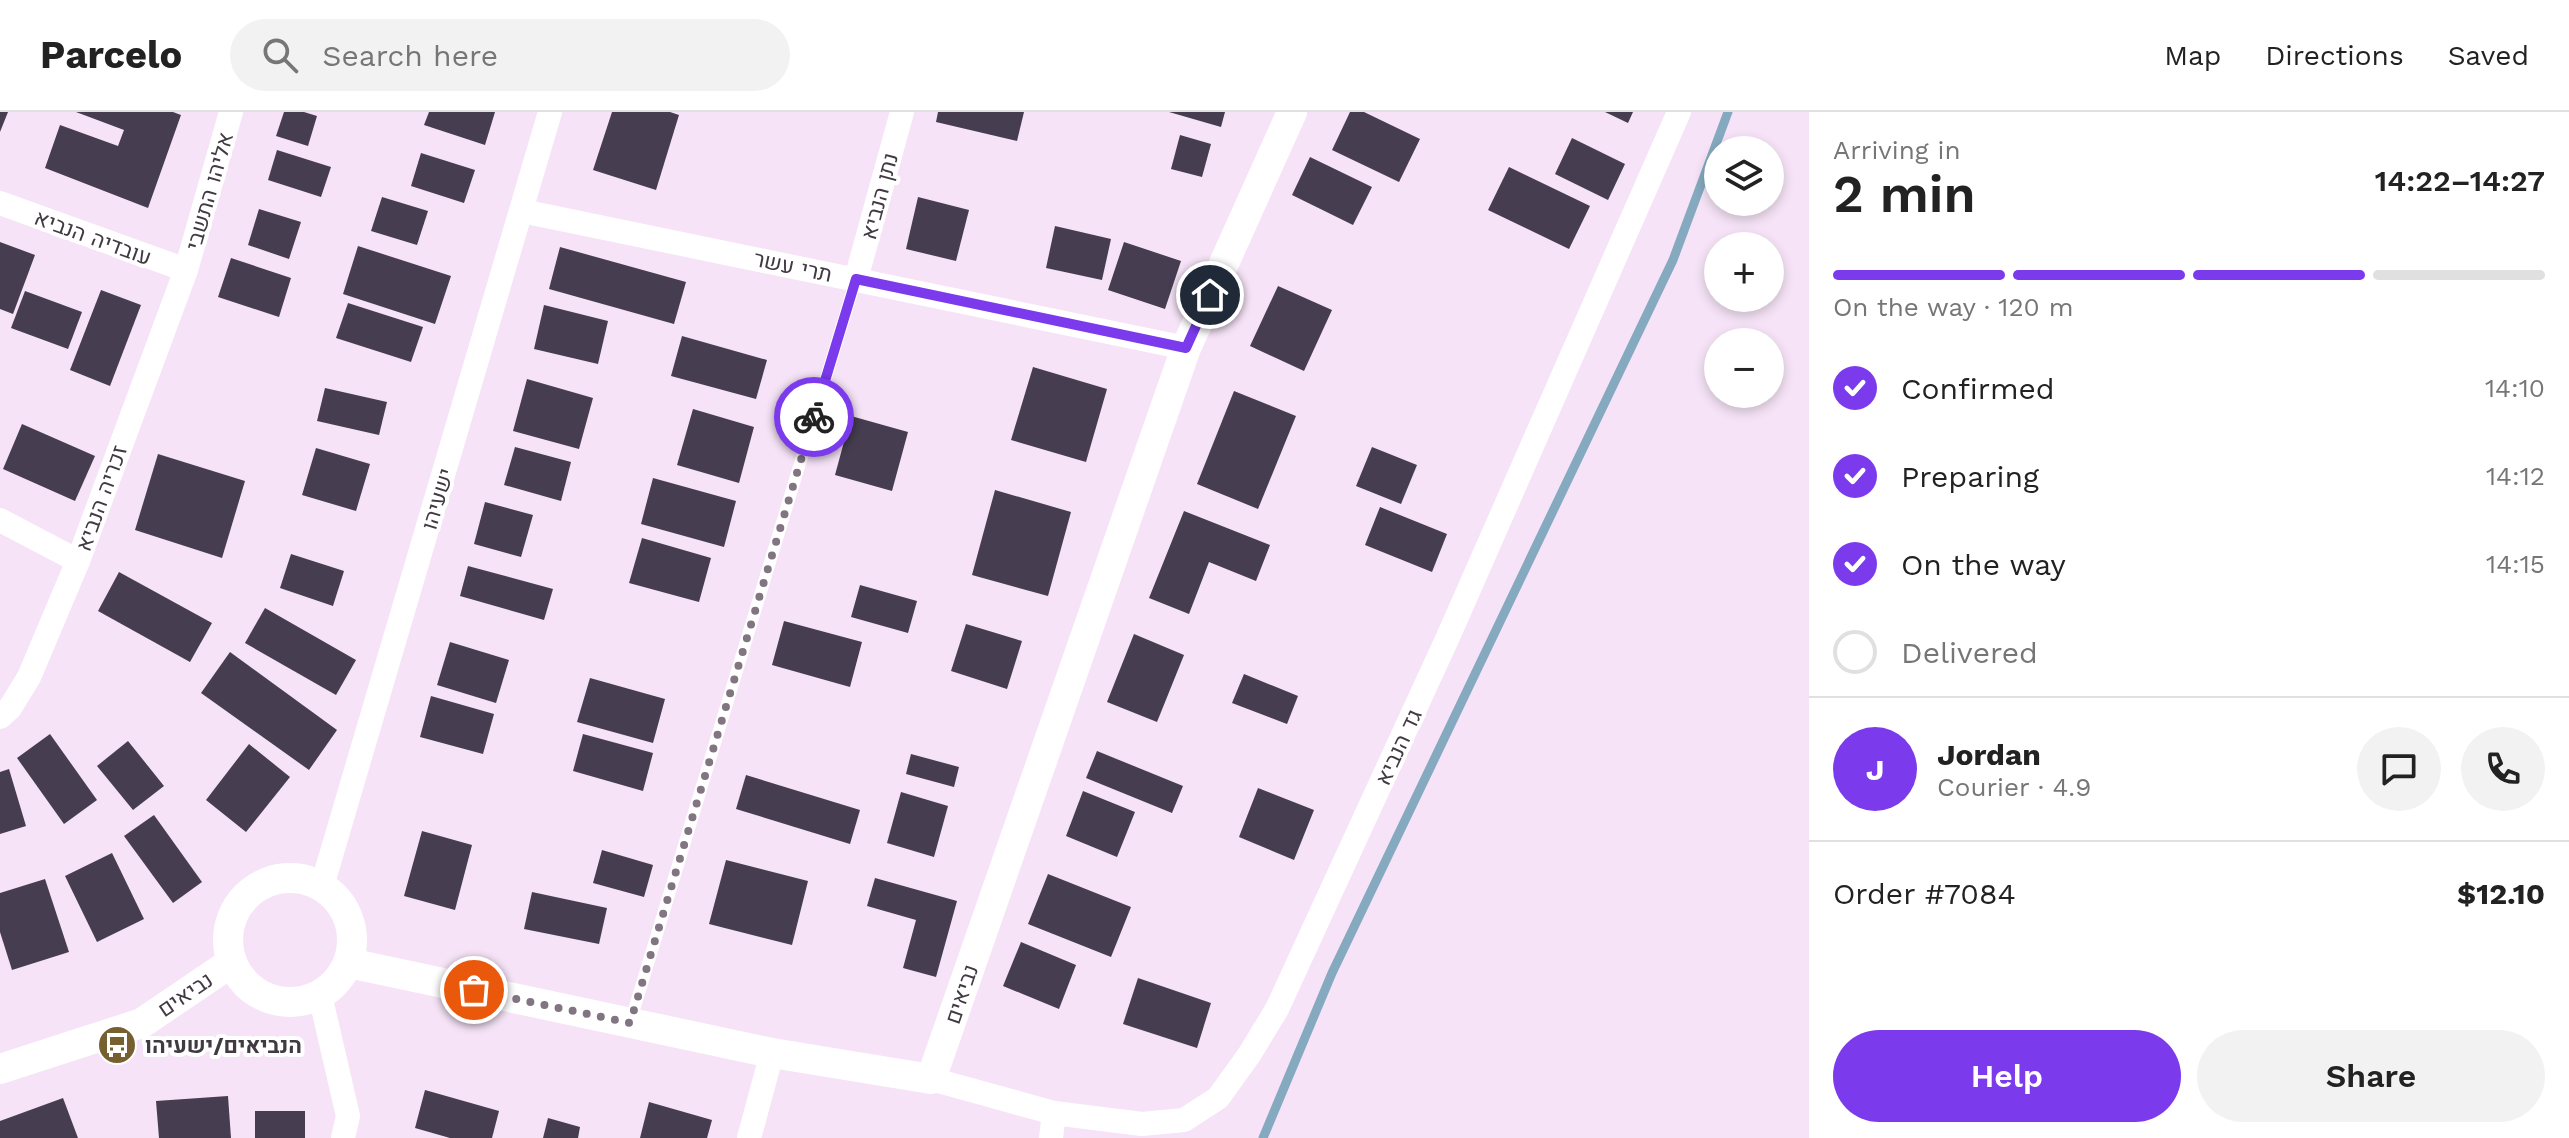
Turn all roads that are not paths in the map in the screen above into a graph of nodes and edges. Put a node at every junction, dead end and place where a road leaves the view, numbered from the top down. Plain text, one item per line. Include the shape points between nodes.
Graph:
1 (231, 112) edge
2 (550, 112) edge
3 (902, 112) edge
4 (1292, 112) edge
5 (1679, 112) edge
6 (0, 203) edge
7 (522, 211) junction
8 (186, 270) junction
9 (856, 279) junction
10 (1186, 348) junction
11 (0, 520) edge
12 (78, 561) junction
13 (0, 717) edge
14 (322, 886) junction
15 (232, 962) junction
16 (349, 963) junction
17 (320, 995) junction
18 (630, 1023) junction
19 (772, 1053) junction
20 (0, 1069) edge
21 (931, 1079) junction
22 (1054, 1113) junction
23 (343, 1138) edge
24 (749, 1138) edge
25 (1051, 1138) edge

1 - 8 street, אליהו התשבי
2 - 7 street, ישעיהו
3 - 9 street, נתן הנביא
4 - 10 street
5 - 22 street, גד הנביא via 1448,637 1277,1009 1249,1055 1218,1098 1184,1120 1142,1124
6 - 8 street, עובדיה הנביא
7 - 9 street, תרי עשר
7 - 14 street, ישעיהו
8 - 12 street, זכריה הנביא
9 - 10 street, תרי עשר
9 - 18 lane
10 - 21 street, נביאים
11 - 12 street
12 - 13 street, זכריה הנביא via 29,677
14 - 15 street via 302,878 278,878 258,886 233,913 228,934
14 - 16 street via 347,913 353,934
15 - 17 street via 247,985 265,997 287,1002
15 - 20 street, נביאים via 142,1023
16 - 17 street
16 - 18 street
17 - 23 street via 348,1116
18 - 19 street
19 - 21 street
19 - 24 street
21 - 22 street, גד הנביא
22 - 25 street

